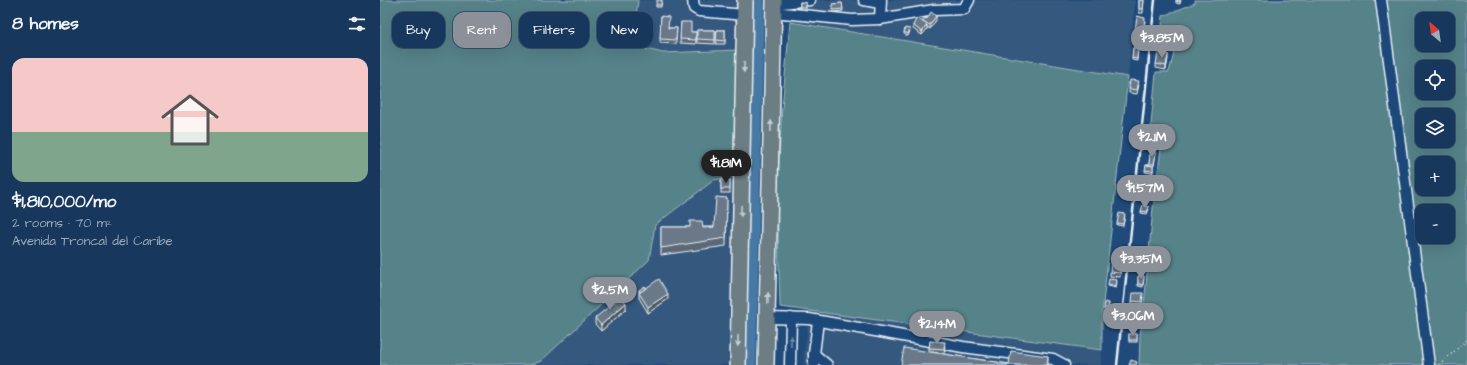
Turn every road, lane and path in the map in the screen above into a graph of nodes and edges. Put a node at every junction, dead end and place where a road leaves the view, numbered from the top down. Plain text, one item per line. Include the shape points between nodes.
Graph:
1 (693, 0) edge
2 (810, 0) edge
3 (864, 0) edge
4 (969, 0) edge
5 (1381, 0) edge
6 (881, 1) edge
7 (773, 5) edge
8 (745, 7) edge
9 (880, 19) junction
10 (767, 318) junction
11 (791, 318) junction
12 (818, 321) junction
13 (1467, 340) edge
14 (814, 354) junction
15 (738, 365) edge
16 (766, 365) edge
17 (790, 365) edge
18 (814, 365) edge
19 (827, 365) edge
20 (1064, 365) edge
21 (1429, 365) edge
22 (1439, 365) edge

1 - 8 street via 694,8 699,11
2 - 7 street
3 - 6 street
4 - 9 street via 964,9 934,10
5 - 21 street
6 - 9 street
7 - 9 street via 840,20
10 -> 7 highway
8 -> 15 highway
10 - 11 street
10 - 16 highway
11 - 12 street
17 -> 11 street
12 - 14 street
12 - 20 street via 963,347 1054,359
13 - 22 path
14 - 18 street
14 - 19 street

